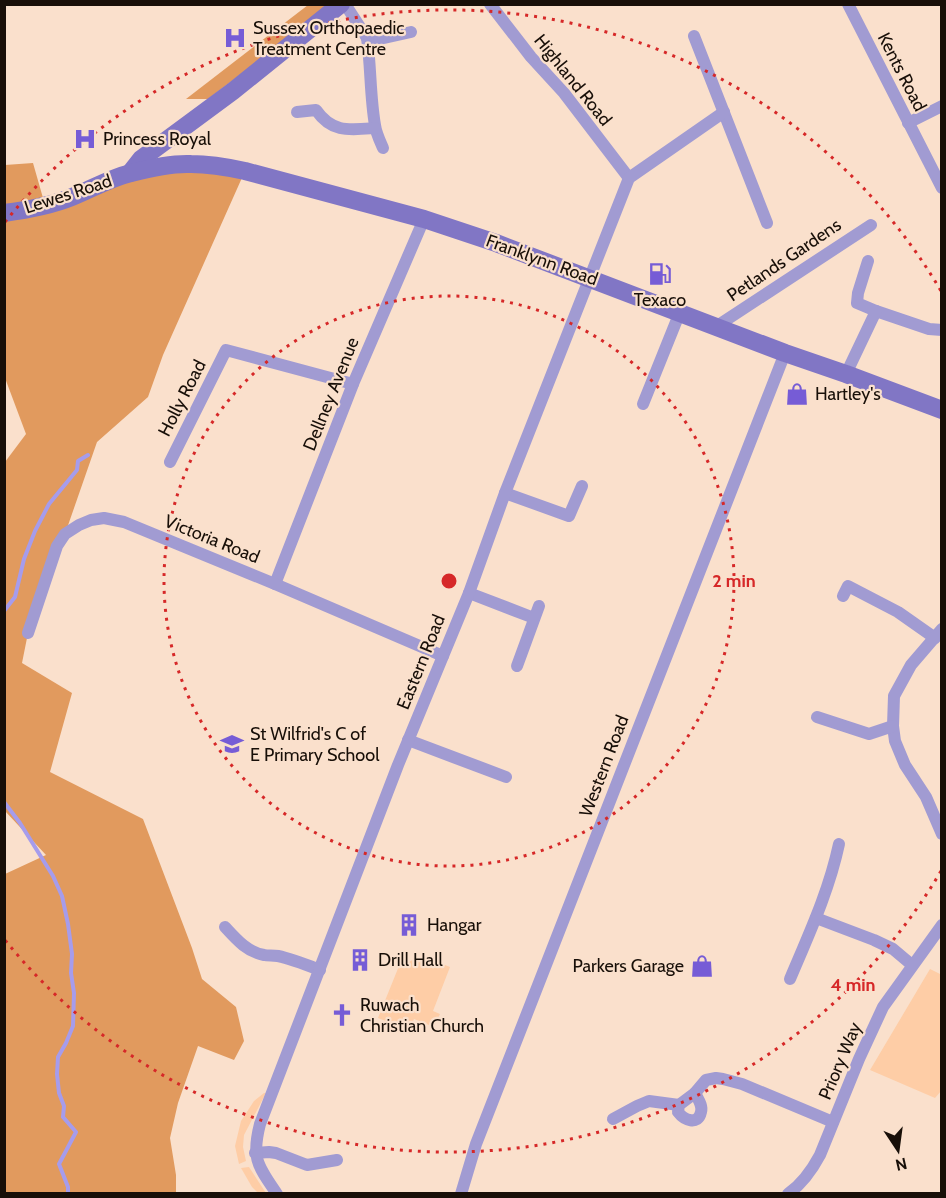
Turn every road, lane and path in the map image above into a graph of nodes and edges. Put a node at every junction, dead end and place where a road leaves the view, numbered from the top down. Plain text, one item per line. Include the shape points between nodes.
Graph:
1 (343, 4) edge
2 (490, 4) edge
3 (848, 4) edge
4 (411, 32) dead end
5 (694, 36) dead end
6 (367, 38) junction
7 (942, 106) edge
8 (297, 112) dead end
9 (724, 112) junction
10 (908, 123) junction
11 (375, 128) junction
12 (382, 148) dead end
13 (130, 173) junction
14 (628, 178) junction
15 (942, 188) edge
16 (4, 213) edge
17 (424, 219) junction
18 (767, 223) dead end
19 (871, 225) dead end
20 (868, 261) dead end
21 (589, 278) junction
22 (876, 310) junction
23 (680, 312) junction
24 (717, 326) junction
25 (942, 330) edge
26 (786, 353) junction
27 (846, 374) junction
28 (353, 384) junction
29 (643, 404) dead end
30 (942, 410) edge
31 (170, 462) dead end
32 (582, 486) dead end
33 (505, 493) junction
34 (275, 584) junction
35 (469, 593) junction
36 (843, 596) dead end
37 (28, 633) dead end
38 (938, 634) edge
39 (443, 656) junction
40 (517, 666) dead end
41 (817, 717) dead end
42 (893, 726) junction
43 (408, 741) junction
44 (506, 777) dead end
45 (942, 834) edge
46 (839, 844) dead end
47 (816, 918) junction
48 (942, 924) edge
49 (225, 927) dead end
50 (912, 965) junction
51 (320, 970) junction
52 (790, 979) dead end
53 (695, 1093) junction
54 (679, 1105) junction
55 (613, 1119) dead end
56 (833, 1122) junction
57 (255, 1153) junction
58 (337, 1160) dead end
59 (277, 1194) edge
60 (461, 1194) edge
61 (788, 1194) edge

1 - 6 street
1 - 13 main road via 141,159
2 - 14 street, Highland Road
3 - 10 street, Kents Road
4 - 6 street
5 - 9 street
6 - 11 street
7 - 10 street
8 - 11 street via 316,110 331,125 349,130
9 - 14 street
9 - 18 street
10 - 15 street, Kents Road
11 - 12 street
13 - 16 main road, Lewes Road via 45,206
13 - 17 main road, Franklynn Road via 188,164 216,165
14 - 21 street, Eastern Road
17 - 21 main road, Franklynn Road
17 - 28 street, Dellney Avenue
19 - 24 street, Petlands Gardens
20 - 22 street via 857,303
21 - 23 main road, Franklynn Road
21 - 33 street, Eastern Road
22 - 25 street
22 - 27 street
23 - 24 main road, Franklynn Road
23 - 29 street
24 - 26 main road, Franklynn Road
26 - 27 main road, Franklynn Road
26 - 60 street, Western Road via 480,1133
27 - 30 main road, Franklynn Road
28 - 31 street, Holly Road via 226,350
28 - 34 street, Dellney Avenue
32 - 33 street via 569,516
33 - 35 street, Eastern Road
34 - 37 street, Victoria Road via 124,522 91,520 65,534 57,546
34 - 39 street, Victoria Road
35 - 39 street, Eastern Road
35 - 40 street via 537,612
36 - 38 street via 848,586
38 - 42 street via 911,665 894,696
39 - 43 street, Eastern Road
41 - 42 street via 869,734
42 - 45 street via 905,765 926,797
43 - 44 street
43 - 51 street, Eastern Road
46 - 47 street
47 - 50 street via 893,949
47 - 52 street
48 - 50 street, Priory Way
49 - 51 street via 256,953 279,956
50 - 56 street, Priory Way via 883,1006
51 - 57 street, Eastern Road via 260,1124
53 - 54 street, Priory Way
53 - 54 street via 701,1105 697,1119 681,1116
53 - 56 street, Priory Way via 706,1080 723,1078
54 - 55 street via 649,1101
56 - 61 street, Priory Way via 812,1169
57 - 58 street via 276,1153 307,1165
57 - 59 street

